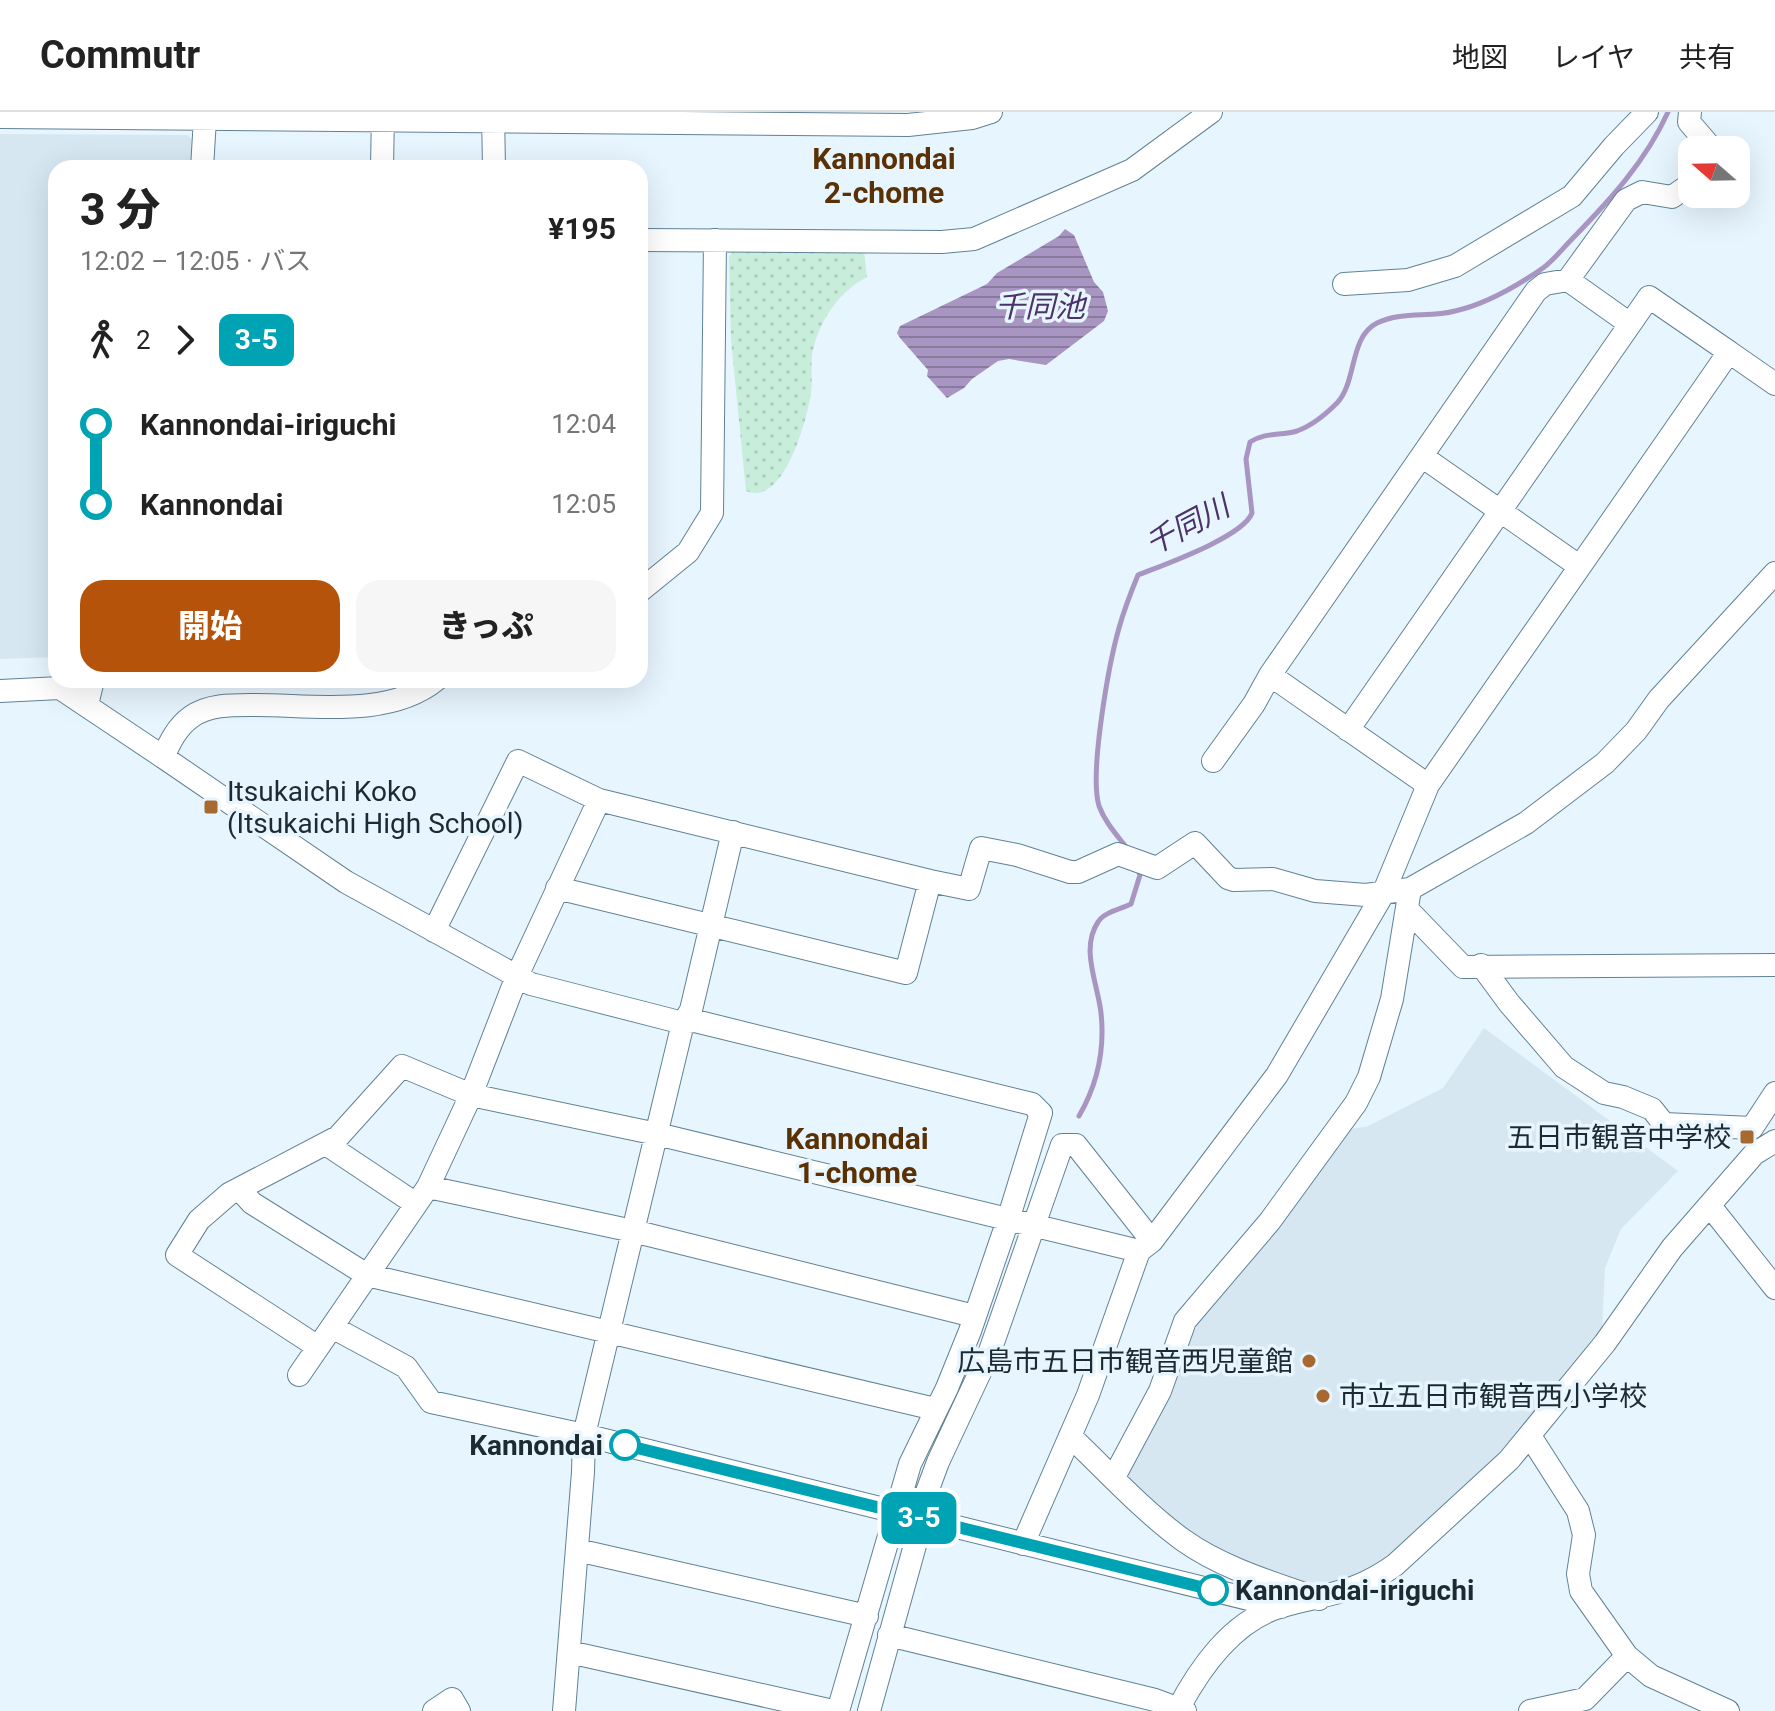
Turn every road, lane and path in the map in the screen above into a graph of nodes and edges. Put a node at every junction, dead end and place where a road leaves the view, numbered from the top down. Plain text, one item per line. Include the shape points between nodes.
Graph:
1 (991, 112) edge
2 (1211, 112) edge
3 (1647, 112) edge
4 (1690, 112) edge
5 (383, 116) edge
6 (0, 117) edge
7 (493, 117) edge
8 (612, 117) edge
9 (205, 119) junction
10 (1701, 136) edge
11 (202, 160) edge
12 (382, 160) edge
13 (494, 160) edge
14 (1678, 193) edge
15 (648, 240) edge
16 (715, 240) junction
17 (1568, 280) junction
18 (1344, 284) dead end
19 (1630, 324) junction
20 (1729, 352) junction
21 (1775, 384) edge
22 (1423, 457) junction
23 (1501, 511) junction
24 (1579, 566) junction
25 (1775, 573) edge
26 (648, 584) edge
27 (1270, 675) junction
28 (91, 688) edge
29 (424, 688) edge
30 (0, 691) edge
31 (87, 705) junction
32 (1348, 730) junction
33 (163, 757) junction
34 (1213, 761) dead end
35 (1428, 785) junction
36 (599, 800) junction
37 (733, 832) junction
38 (930, 881) junction
39 (557, 888) junction
40 (1383, 894) junction
41 (1408, 899) junction
42 (712, 925) junction
43 (434, 931) junction
44 (1481, 965) junction
45 (1775, 965) edge
46 (517, 976) junction
47 (683, 1023) junction
48 (1775, 1093) edge
49 (471, 1095) junction
50 (657, 1134) junction
51 (1762, 1139) edge
52 (326, 1144) junction
53 (239, 1189) junction
54 (422, 1195) junction
55 (1710, 1206) junction
56 (1008, 1220) junction
57 (1034, 1227) junction
58 (633, 1231) junction
59 (1145, 1246) junction
60 (367, 1275) junction
61 (1775, 1288) edge
62 (974, 1316) junction
63 (332, 1327) junction
64 (608, 1330) junction
65 (318, 1347) junction
66 (299, 1375) dead end
67 (935, 1409) junction
68 (584, 1435) junction
69 (1070, 1436) junction
70 (1530, 1436) junction
71 (1114, 1477) junction
72 (895, 1513) junction
73 (919, 1518) junction
74 (1023, 1544) junction
75 (577, 1550) junction
76 (1320, 1599) junction
77 (1281, 1607) junction
78 (867, 1616) junction
79 (889, 1635) junction
80 (569, 1652) junction
81 (1627, 1656) junction
82 (1180, 1710) edge
83 (434, 1711) edge
84 (459, 1711) edge
85 (564, 1711) edge
86 (835, 1711) edge
87 (869, 1711) edge
88 (1530, 1711) edge
89 (1728, 1711) edge

1 - 8 street via 908,125
2 - 16 street via 1132,170 974,239
3 - 18 street via 1572,196 1455,266 1408,280
4 - 10 street via 1689,122
5 - 7 street
5 - 9 street
5 - 12 street
6 - 9 street
7 - 8 street
7 - 13 street
9 - 11 street
14 - 17 street via 1672,197 1642,192 1626,200
15 - 16 street
16 - 26 street via 712,513 688,552
17 - 19 street
17 - 22 street via 1536,291
19 - 20 street via 1649,297
19 - 23 street
20 - 21 street
20 - 24 street
22 - 23 street
22 - 27 street
23 - 24 street
23 - 32 street
24 - 35 street
25 - 41 street via 1605,763 1526,823
27 - 32 street
27 - 34 street
28 - 31 street
29 - 33 street via 378,705 203,710 181,725
30 - 31 street via 60,688
31 - 33 street
32 - 35 street
33 - 43 street via 346,882
35 - 40 street
36 - 37 street
36 - 39 street
36 - 43 street via 518,761
37 - 38 street
37 - 42 street
38 - 40 street via 969,889 981,848 1078,872 1118,854 1157,868 1195,843 1234,880 1273,879 1315,891
38 - 42 street via 906,973
39 - 42 street
39 - 46 street
40 - 41 street
40 - 59 street via 1277,1075
41 - 44 street via 1463,967
41 - 71 street via 1382,1037 1356,1103 1270,1221 1185,1321 1160,1391
42 - 47 street
43 - 46 street
44 - 45 street
44 - 51 street via 1549,1052 1594,1088 1639,1102 1664,1124
46 - 47 street
46 - 49 street
47 - 50 street
47 - 56 street via 695,1021 1032,1104 1041,1113
48 - 51 street
49 - 50 street
49 - 52 street via 402,1066
49 - 54 street
50 - 56 street
50 - 58 street
51 - 55 street
52 - 53 street
52 - 54 street
53 - 60 street via 252,1203
53 - 65 street via 199,1220 177,1255
54 - 58 street
54 - 60 street
55 - 61 street
55 - 70 street via 1672,1248
56 - 57 street
56 - 62 street
57 - 59 street
57 - 59 street via 1062,1145 1076,1145
57 - 73 street via 990,1351 938,1462
58 - 62 street
58 - 64 street
59 - 69 street
60 - 63 street
60 - 64 street
62 - 67 street
63 - 65 street
63 - 68 street via 406,1367 431,1402
64 - 67 street
64 - 68 street
65 - 66 street
67 - 72 street
68 - 72 street
68 - 75 street
69 - 71 street
69 - 74 street
70 - 76 street via 1395,1565 1376,1579
70 - 81 street via 1578,1511 1584,1535 1581,1591
71 - 76 street via 1202,1552
72 - 73 street
72 - 78 street
73 - 74 street
73 - 79 street
74 - 77 street
75 - 78 street
75 - 80 street
76 - 77 street
77 - 82 street via 1252,1619 1203,1665
78 - 86 street
79 - 82 street
79 - 87 street
80 - 85 street
80 - 86 street
81 - 88 street via 1585,1699
81 - 89 street via 1651,1676
83 - 84 street via 452,1699

